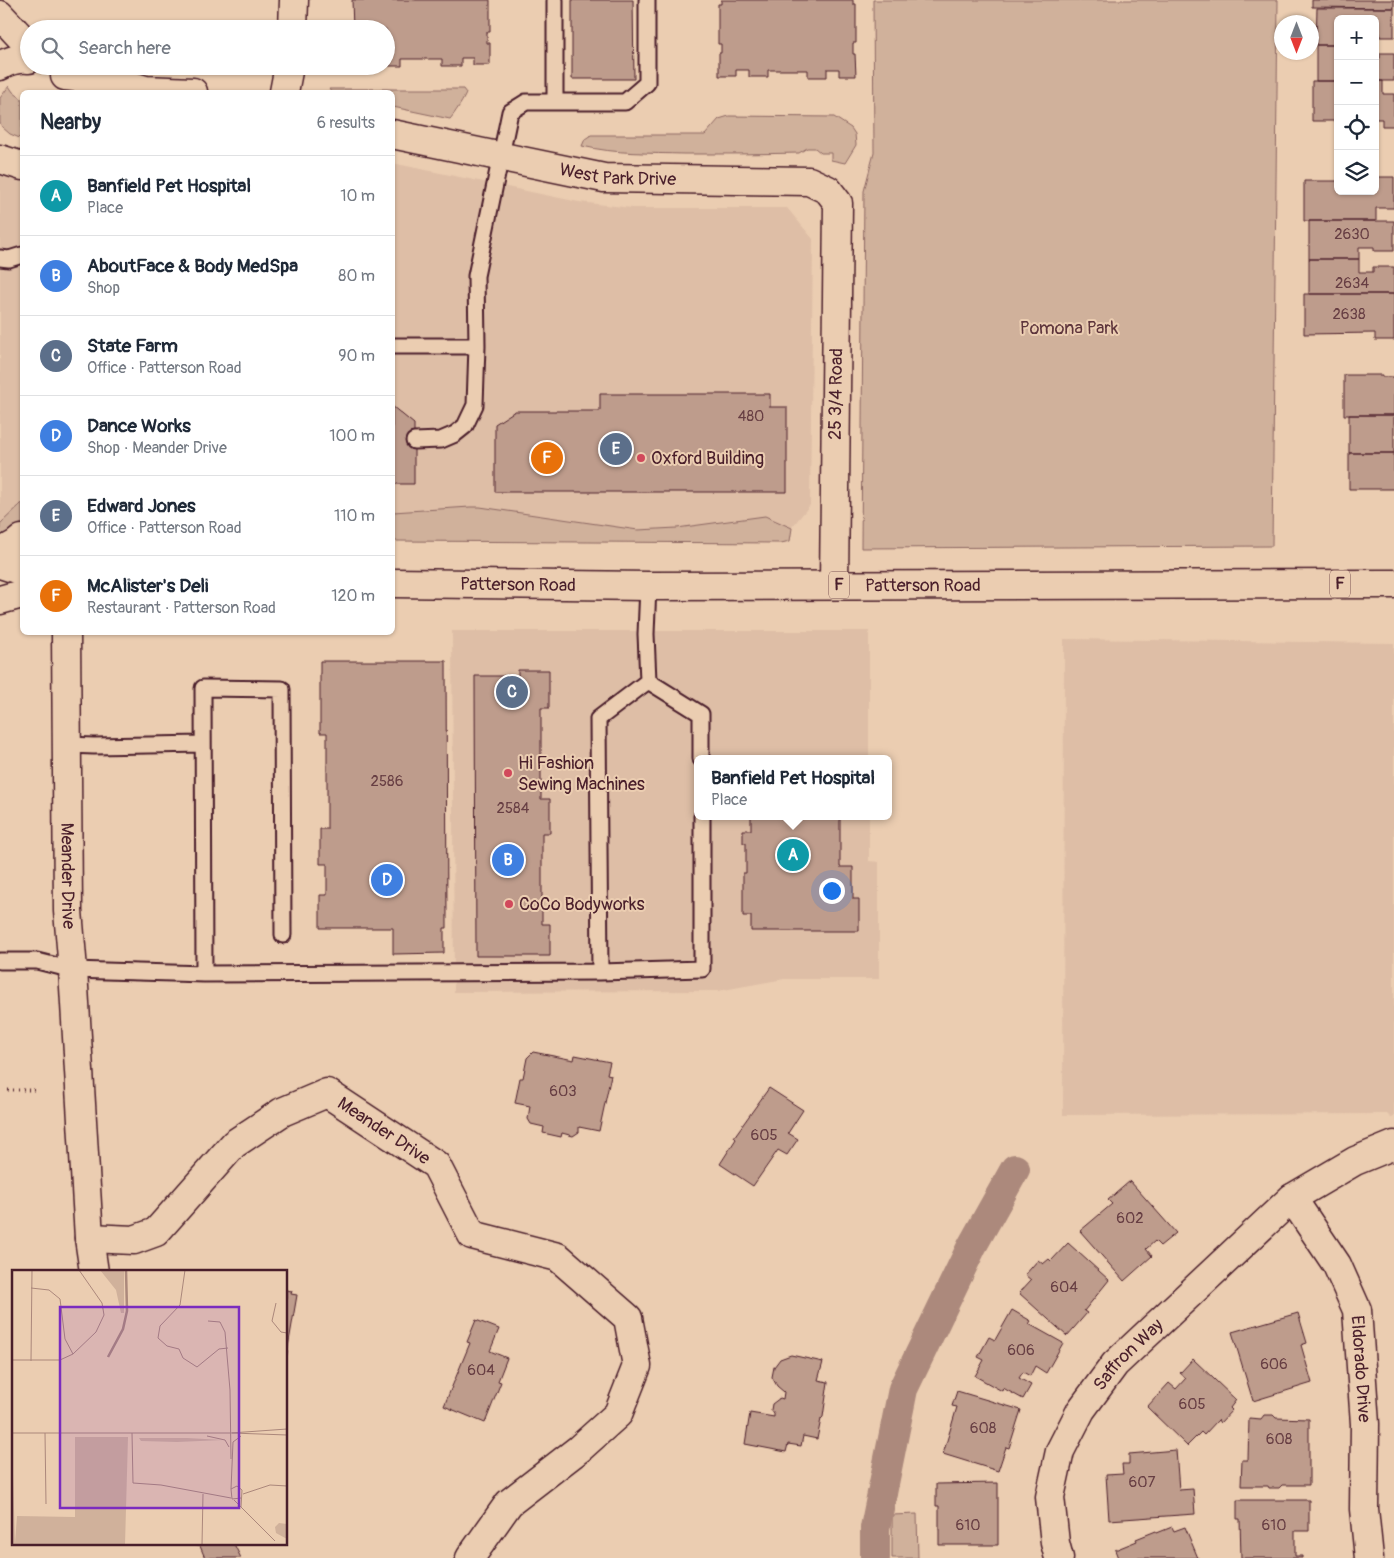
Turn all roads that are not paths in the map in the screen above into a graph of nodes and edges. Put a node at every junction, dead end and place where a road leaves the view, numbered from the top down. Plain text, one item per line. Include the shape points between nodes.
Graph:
1 (294, 0) edge
2 (555, 0) edge
3 (647, 0) edge
4 (0, 15) edge
5 (293, 20) edge
6 (20, 36) edge
7 (20, 60) edge
8 (0, 66) edge
9 (287, 75) edge
10 (64, 78) edge
11 (139, 90) edge
12 (284, 90) edge
13 (555, 102) junction
14 (395, 135) edge
15 (501, 156) junction
16 (838, 203) joint
17 (20, 256) edge
18 (0, 258) edge
19 (395, 346) edge
20 (477, 346) junction
21 (414, 441) dead end
22 (20, 541) edge
23 (0, 553) edge
24 (0, 564) edge
25 (20, 570) edge
26 (395, 583) edge
27 (1394, 584) edge
28 (834, 585) junction
29 (648, 586) junction
30 (20, 595) edge
31 (0, 600) edge
32 (66, 635) edge
33 (648, 680) junction
34 (203, 744) junction
35 (68, 746) junction
36 (701, 755) edge
37 (702, 820) edge
38 (283, 935) dead end
39 (0, 961) edge
40 (73, 970) junction
41 (600, 972) junction
42 (204, 974) junction
43 (1394, 1146) edge
44 (1292, 1198) junction
45 (88, 1238) junction
46 (94, 1270) edge
47 (470, 1558) edge
48 (1059, 1558) edge
49 (1369, 1558) edge

1 - 5 street
2 - 13 lane
3 - 13 lane via 647,83 625,102
4 - 6 street
7 - 8 street
9 - 12 street
10 - 11 street via 119,82
13 - 15 lane via 526,102 510,112
14 - 15 street, West Park Drive
15 - 16 street, West Park Drive via 604,178 809,181 828,190
15 - 20 lane via 476,276
16 - 28 street, 25 3/4 Road
17 - 18 lane
19 - 20 lane
20 - 21 lane via 475,405 465,426 440,440
22 - 23 street
24 - 25 street
26 - 29 street, Patterson Road / F
27 - 28 street, Patterson Road / F
28 - 29 street, Patterson Road / F
29 - 33 lane
30 - 31 street
32 - 35 street, Meander Drive
33 - 36 lane via 701,714
33 - 41 lane via 598,719
34 - 35 lane
34 - 38 lane via 203,688 282,688
34 - 42 lane
35 - 40 street, Meander Drive via 68,911
37 - 41 lane via 702,969
39 - 40 lane via 37,961
40 - 42 lane
40 - 45 street, Meander Drive
41 - 42 lane
43 - 44 street, Saffron Way via 1356,1161
44 - 48 street, Saffron Way via 1115,1364 1081,1410 1060,1451 1050,1497
44 - 49 street, Eldorado Drive via 1337,1265 1357,1310 1365,1424 1364,1509
45 - 46 street, Meander Drive
45 - 47 street, Meander Drive via 134,1240 156,1232 234,1144 282,1112 327,1093 436,1165 472,1235 558,1257 628,1318 637,1366 618,1414 509,1503

